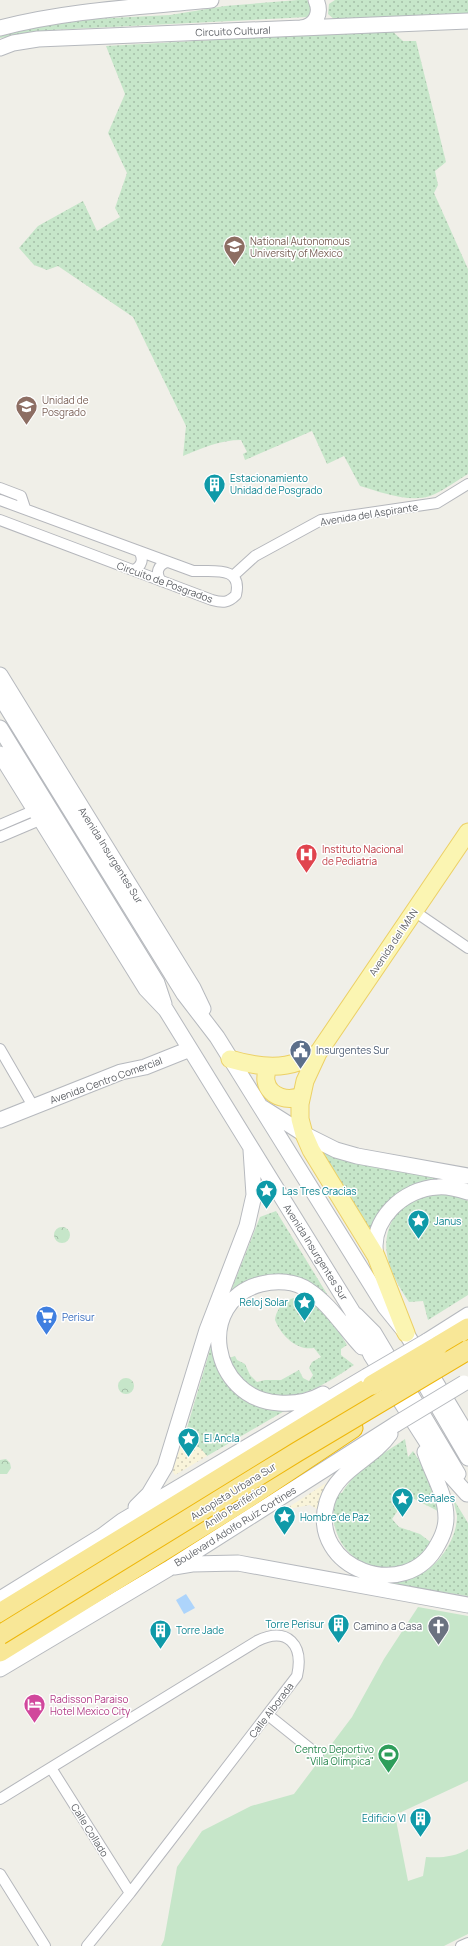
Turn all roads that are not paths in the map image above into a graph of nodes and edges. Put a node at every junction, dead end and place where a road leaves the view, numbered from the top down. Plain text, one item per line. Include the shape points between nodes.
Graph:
1 (211, 0) edge
2 (316, 0) edge
3 (328, 0) edge
4 (468, 21) edge
5 (336, 27) junction
6 (0, 28) edge
7 (300, 28) junction
8 (0, 48) edge
9 (468, 484) edge
10 (0, 488) edge
11 (0, 500) edge
12 (25, 508) junction
13 (0, 520) edge
14 (139, 551) junction
15 (167, 562) junction
16 (133, 570) junction
17 (233, 576) junction
18 (161, 581) junction
19 (0, 675) edge
20 (0, 696) edge
21 (0, 728) edge
22 (0, 754) edge
23 (37, 815) junction
24 (0, 825) edge
25 (468, 832) edge
26 (0, 837) edge
27 (414, 911) junction
28 (468, 948) edge
29 (166, 1010) junction
30 (217, 1037) junction
31 (190, 1048) junction
32 (0, 1049) edge
33 (318, 1053) junction
34 (230, 1059) junction
35 (268, 1066) junction
36 (302, 1095) junction
37 (34, 1106) junction
38 (260, 1106) junction
39 (0, 1120) edge
40 (304, 1134) junction
41 (251, 1147) junction
42 (468, 1176) edge
43 (468, 1192) edge
44 (376, 1256) junction
45 (385, 1307) junction
46 (352, 1311) junction
47 (468, 1315) edge
48 (468, 1328) edge
49 (406, 1333) junction
50 (468, 1342) edge
51 (432, 1344) junction
52 (468, 1350) edge
53 (371, 1355) junction
54 (468, 1357) edge
55 (368, 1379) junction
56 (466, 1382) edge
57 (450, 1404) junction
58 (468, 1420) edge
59 (396, 1424) junction
60 (422, 1435) junction
61 (468, 1436) edge
62 (468, 1458) edge
63 (249, 1460) junction
64 (468, 1494) edge
65 (122, 1521) junction
66 (102, 1536) junction
67 (168, 1569) junction
68 (98, 1592) junction
69 (0, 1599) edge
70 (468, 1606) edge
71 (0, 1613) edge
72 (0, 1626) edge
73 (0, 1636) edge
74 (0, 1652) edge
75 (24, 1654) junction
76 (0, 1669) edge
77 (268, 1715) junction
78 (318, 1755) dead end
79 (51, 1768) junction
80 (0, 1799) edge
81 (0, 1874) edge
82 (130, 1893) junction
83 (468, 1943) edge
84 (45, 1946) edge
85 (87, 1946) edge
86 (461, 1946) edge

1 - 6 main road via 71,14 30,20
2 - 7 main road via 319,10 316,19 310,26
3 - 5 main road via 325,8 327,17
4 - 5 main road, Circuito Cultural
5 - 7 main road, Circuito Cultural
7 - 8 main road, Circuito Cultural via 38,39
9 - 17 street, Avenida del Aspirante via 437,503 321,520 255,556
10 - 12 street via 21,496
11 - 12 street, Circuito de Posgrados
12 - 14 street, Circuito de Posgrados
13 - 16 street, Circuito de Posgrados
14 - 15 street, Circuito de Posgrados
14 - 16 street via 142,563
15 - 17 street, Circuito de Posgrados via 193,571 226,572
15 - 18 street via 161,564 158,569
16 - 18 street, Circuito de Posgrados
17 - 18 street, Circuito de Posgrados via 237,582 236,595 231,601 223,603
19 - 30 main road, Avenida Insurgentes Sur via 194,988
20 - 30 main road, Avenida Insurgentes Sur via 184,994
21 - 29 main road, Avenida Insurgentes Sur via 157,983
22 - 23 main road, Avenida Insurgentes Sur
23 - 24 street
23 - 26 street
23 - 29 main road, Avenida Insurgentes Sur via 146,989
25 - 27 main road, Avenida del IMAN
27 - 28 street
27 - 33 main road, Avenida del IMAN
29 - 31 main road, Avenida Insurgentes Sur
30 - 34 main road, Avenida Insurgentes Sur
31 - 37 main road, Avenida Centro Comercial via 145,1067 121,1072
31 - 41 main road, Avenida Insurgentes Sur
32 - 37 street
33 - 35 main road via 297,1063
33 - 36 main road, Avenida del IMAN
34 - 35 main road via 250,1065
34 - 38 main road, Avenida Insurgentes Sur
35 - 36 main road via 266,1081 270,1090 289,1099
36 - 40 main road, Avenida del IMAN via 300,1119
37 - 39 main road, Avenida Centro Comercial
38 - 40 main road
38 - 45 main road, Avenida Insurgentes Sur
40 - 42 main road via 336,1150 357,1156
40 - 44 main road, Avenida del IMAN via 310,1150
41 - 46 main road, Avenida Insurgentes Sur
41 - 65 main road via 254,1195 247,1226 206,1335 173,1447 149,1494
43 - 44 main road via 434,1187 419,1190 400,1200 389,1211 380,1226 375,1242
44 - 49 main road, Avenida del IMAN
45 - 49 main road, Avenida Insurgentes Sur
45 - 62 main road, Avenida Insurgentes Sur via 398,1338
46 - 53 main road, Avenida Insurgentes Sur
46 - 64 main road, Avenida Insurgentes Sur via 374,1333 458,1472
47 - 51 main road
48 - 51 highway
49 - 57 main road, Avenida Insurgentes Sur
50 - 72 highway, Autopista Urbana Sur via 290,1447
51 - 55 highway, bridge
52 - 73 highway, Autopista Urbana Sur, bridge via 297,1452
53 - 55 main road via 326,1304 308,1290 282,1282 265,1283 239,1296 230,1306 220,1326 218,1339 229,1375 238,1386 259,1400 284,1404 302,1402 318,1397 348,1380
53 - 60 main road, Avenida Insurgentes Sur
54 - 68 highway, Anillo Periférico
55 - 63 highway
55 - 65 main road
56 - 59 main road, Boulevard Adolfo Ruiz Cortines, bridge
57 - 58 main road
57 - 61 main road, Avenida Insurgentes Sur
59 - 60 main road via 383,1444 338,1480 325,1510 327,1534 337,1552 346,1562 366,1572 387,1575 410,1571 431,1555 440,1542 446,1510
59 - 67 main road, Boulevard Adolfo Ruiz Cortines
60 - 64 main road, Avenida Insurgentes Sur via 450,1477
63 - 66 highway via 157,1510
63 - 71 highway
65 - 66 main road
66 - 69 main road
67 - 70 main road via 192,1564 238,1563
67 - 75 main road, Boulevard Adolfo Ruiz Cortines
68 - 74 highway, Anillo Periférico
68 - 75 highway via 90,1602 43,1634
75 - 76 main road, Boulevard Adolfo Ruiz Cortines
77 - 78 street
77 - 79 street, Calle Alborada via 297,1676 300,1664 293,1643 286,1636 277,1635 257,1642
77 - 82 street, Calle Alborada
79 - 80 street, Calle Alborada
79 - 82 street, Calle Collado
81 - 84 street
82 - 85 street, Calle Alborada
83 - 86 street

